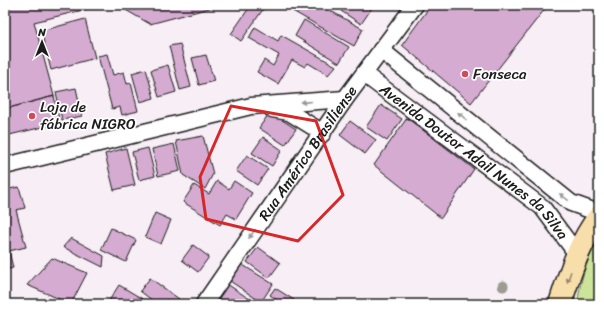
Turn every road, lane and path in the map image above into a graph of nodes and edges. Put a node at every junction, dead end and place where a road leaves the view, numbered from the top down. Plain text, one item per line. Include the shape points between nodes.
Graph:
1 (415, 5) edge
2 (381, 50) junction
3 (364, 74) junction
4 (345, 99) junction
5 (251, 106) junction
6 (481, 132) junction
7 (323, 133) junction
8 (467, 150) junction
9 (5, 166) edge
10 (599, 213) edge
11 (599, 217) edge
12 (577, 254) junction
13 (204, 304) edge
14 (560, 304) edge

1 - 2 street, Rua Américo Brasiliense
2 - 3 street, Rua Américo Brasiliense
6 -> 2 street, Avenida Doutor Adail Nunes da Silva
3 - 4 street, Rua Américo Brasiliense
3 - 8 street, Avenida Doutor Adail Nunes da Silva
4 -> 5 street
4 - 7 street, Rua Américo Brasiliense
5 - 7 street via 289,112
5 - 9 street
6 - 8 street
10 -> 6 street, Avenida Doutor Adail Nunes da Silva via 571,203
7 -> 13 street, Rua Américo Brasiliense
8 - 12 street, Avenida Doutor Adail Nunes da Silva via 542,207
11 - 12 main road
12 -> 14 main road

